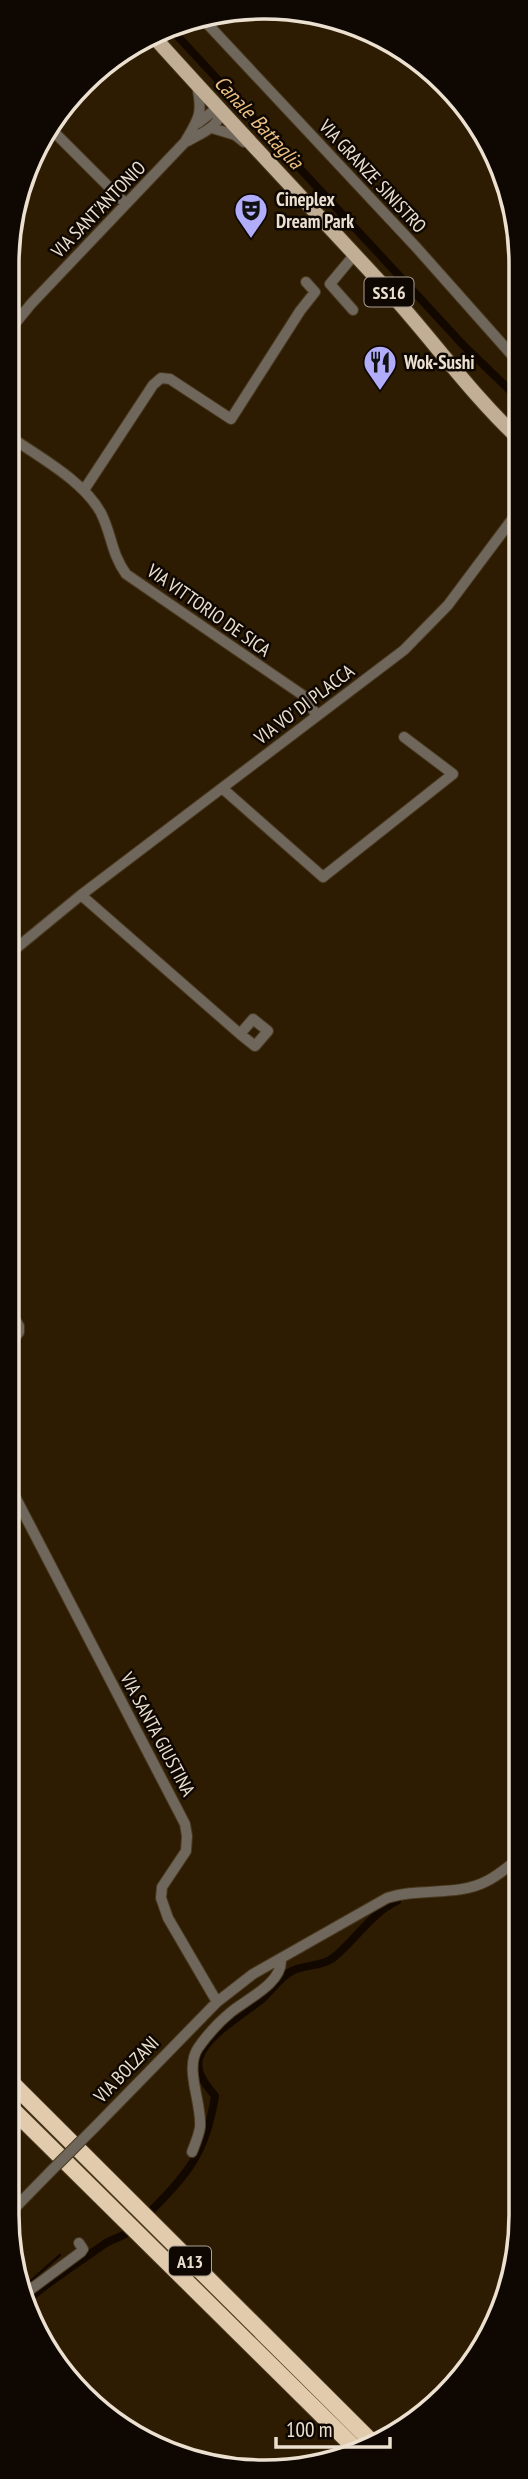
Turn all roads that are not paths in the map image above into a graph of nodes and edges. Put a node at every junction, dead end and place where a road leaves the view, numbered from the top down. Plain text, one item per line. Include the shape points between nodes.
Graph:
1 (209, 26) edge
2 (159, 43) edge
3 (197, 85) junction
4 (221, 111) junction
5 (198, 123) junction
6 (212, 128) junction
7 (57, 135) edge
8 (185, 142) junction
9 (255, 147) junction
10 (126, 204) junction
11 (355, 254) junction
12 (306, 282) dead end
13 (353, 310) dead end
14 (19, 319) edge
15 (508, 351) edge
16 (508, 428) edge
17 (19, 443) edge
18 (85, 490) junction
19 (508, 525) edge
20 (317, 716) junction
21 (404, 737) dead end
22 (222, 788) junction
23 (81, 895) junction
24 (19, 946) edge
25 (240, 1034) dead end
26 (20, 1505) edge
27 (509, 1866) edge
28 (281, 1959) junction
29 (217, 2002) junction
30 (20, 2091) edge
31 (20, 2117) edge
32 (192, 2152) dead end
33 (20, 2203) edge
34 (79, 2243) dead end
35 (31, 2289) edge
36 (367, 2437) edge
37 (351, 2444) edge

1 - 15 street, VIA GRANZE SINISTRO
2 - 3 main road, SS16
3 - 4 main road, SS16
3 - 5 street
4 - 5 street, VIA SANT'ANTONIO
4 - 6 street
4 - 9 main road, SS16
5 - 8 street, VIA SANT'ANTONIO
6 - 8 street, VIA SANT'ANTONIO
6 - 9 street
7 - 10 street
8 - 10 street, VIA SANT'ANTONIO
9 - 11 main road, SS16
10 - 14 street, VIA SANT'ANTONIO
11 - 13 street via 330,284
11 - 16 main road, SS16
12 - 18 street via 315,292 230,419 170,379 161,378
17 - 18 street, VIA VITTORIO DE SICA
18 - 20 street, VIA VITTORIO DE SICA via 101,514 116,561 126,574 303,696
19 - 20 street, VIA VO' DI PLACCA via 427,628
20 - 22 street, VIA VO' DI PLACCA
21 - 22 street via 453,774 323,877
22 - 23 street, VIA VO' DI PLACCA
23 - 24 street, VIA VO' DI PLACCA
23 - 25 street
26 - 29 street, VIA SANTA GIUSTINA via 185,1824 186,1851 162,1887 161,1898
27 - 28 street, VIA BOLZANI via 485,1883 387,1898
28 - 29 street, VIA BOLZANI
28 - 32 street, VIA BOLZANI via 279,1972 216,2026 192,2059 200,2128
29 - 33 street, VIA BOLZANI, bridge
30 - 36 highway, A13
31 - 37 highway, A13
34 - 35 street via 81,2252

